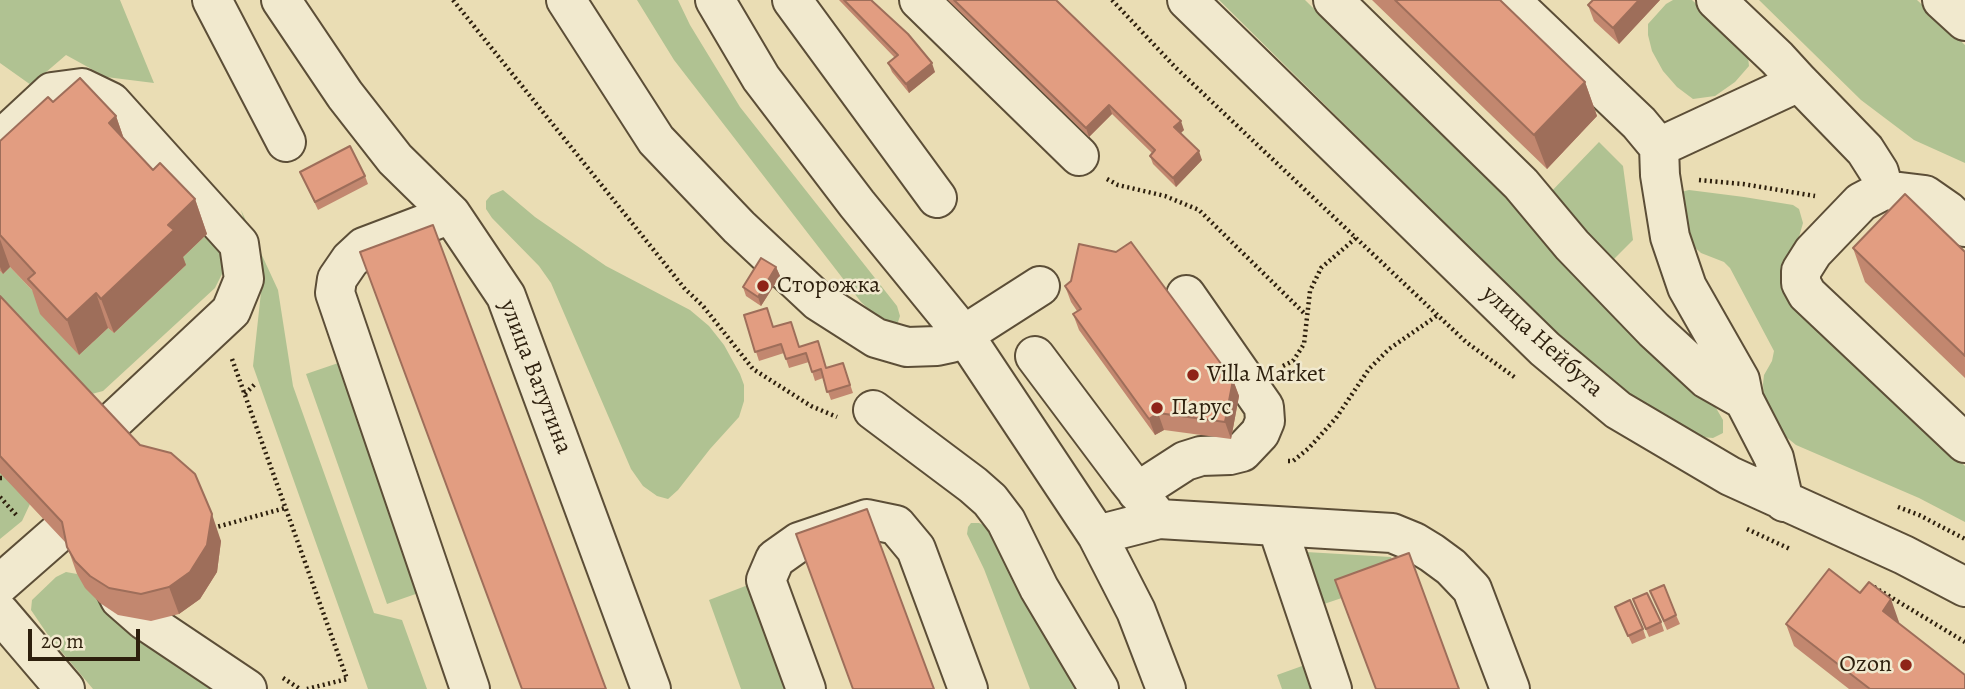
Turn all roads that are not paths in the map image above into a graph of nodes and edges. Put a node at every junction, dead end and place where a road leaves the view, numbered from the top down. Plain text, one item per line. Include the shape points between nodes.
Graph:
1 (212, 0) edge
2 (281, 0) edge
3 (566, 0) edge
4 (715, 0) edge
5 (792, 0) edge
6 (919, 0) edge
7 (1187, 0) edge
8 (1333, 0) edge
9 (1510, 0) edge
10 (1716, 0) edge
11 (1942, 0) edge
12 (1965, 21) edge
13 (1799, 82) junction
14 (9, 117) edge
15 (286, 142) dead end
16 (1659, 146) junction
17 (1079, 156) road end
18 (1884, 190) junction
19 (937, 198) dead end
20 (451, 214) junction
21 (1965, 227) edge
22 (1040, 286) dead end
23 (1186, 295) dead end
24 (964, 335) junction
25 (1035, 356) dead end
26 (1744, 400) junction
27 (878, 413) road end
28 (1965, 443) edge
29 (96, 496) edge
30 (1784, 502) junction
31 (1148, 505) junction
32 (1277, 526) junction
33 (57, 534) edge
34 (1097, 535) junction
35 (104, 548) edge
36 (0, 584) edge
37 (1965, 587) edge
38 (0, 613) edge
39 (263, 682) edge
40 (65, 689) edge
41 (470, 689) edge
42 (651, 689) edge
43 (806, 689) edge
44 (968, 689) edge
45 (1099, 689) edge
46 (1166, 689) edge
47 (1332, 689) edge
48 (1510, 689) edge

1 - 15 street
2 - 20 street, улица Ватутина via 395,159
3 - 24 street via 656,140 818,301 876,338 907,346 937,346
4 - 24 street via 761,78
5 - 19 street
6 - 17 street
7 - 30 street, улица Нейбута via 1545,349 1618,410
8 - 26 street via 1521,184 1572,246 1654,330 1707,379
9 - 16 street
10 - 13 street
11 - 12 street
13 - 16 street
13 - 18 street via 1865,150
14 - 29 street via 52,92 82,88 111,102 239,244 244,279 231,312 76,432
16 - 26 street via 1674,249 1687,287 1740,380
18 - 21 street via 1925,195
18 - 28 street via 1861,202 1813,252 1801,271 1801,283 1807,294
20 - 41 street via 364,247 337,279 335,293
20 - 42 street, улица Ватутина via 506,296
22 - 24 street
23 - 31 street via 1264,407 1265,421 1242,452 1185,461
24 - 34 street
25 - 31 street
26 - 30 street via 1774,458
27 - 45 street via 990,499
30 - 37 street, улица Нейбута
31 - 32 street
31 - 34 street
32 - 47 street
32 - 48 street via 1392,533 1432,553 1472,589
33 - 36 street
34 - 46 street via 1136,611
35 - 39 street via 108,574 120,599 144,620
38 - 40 street
43 - 44 street via 766,580 775,559 799,542 866,519 895,525 916,549

